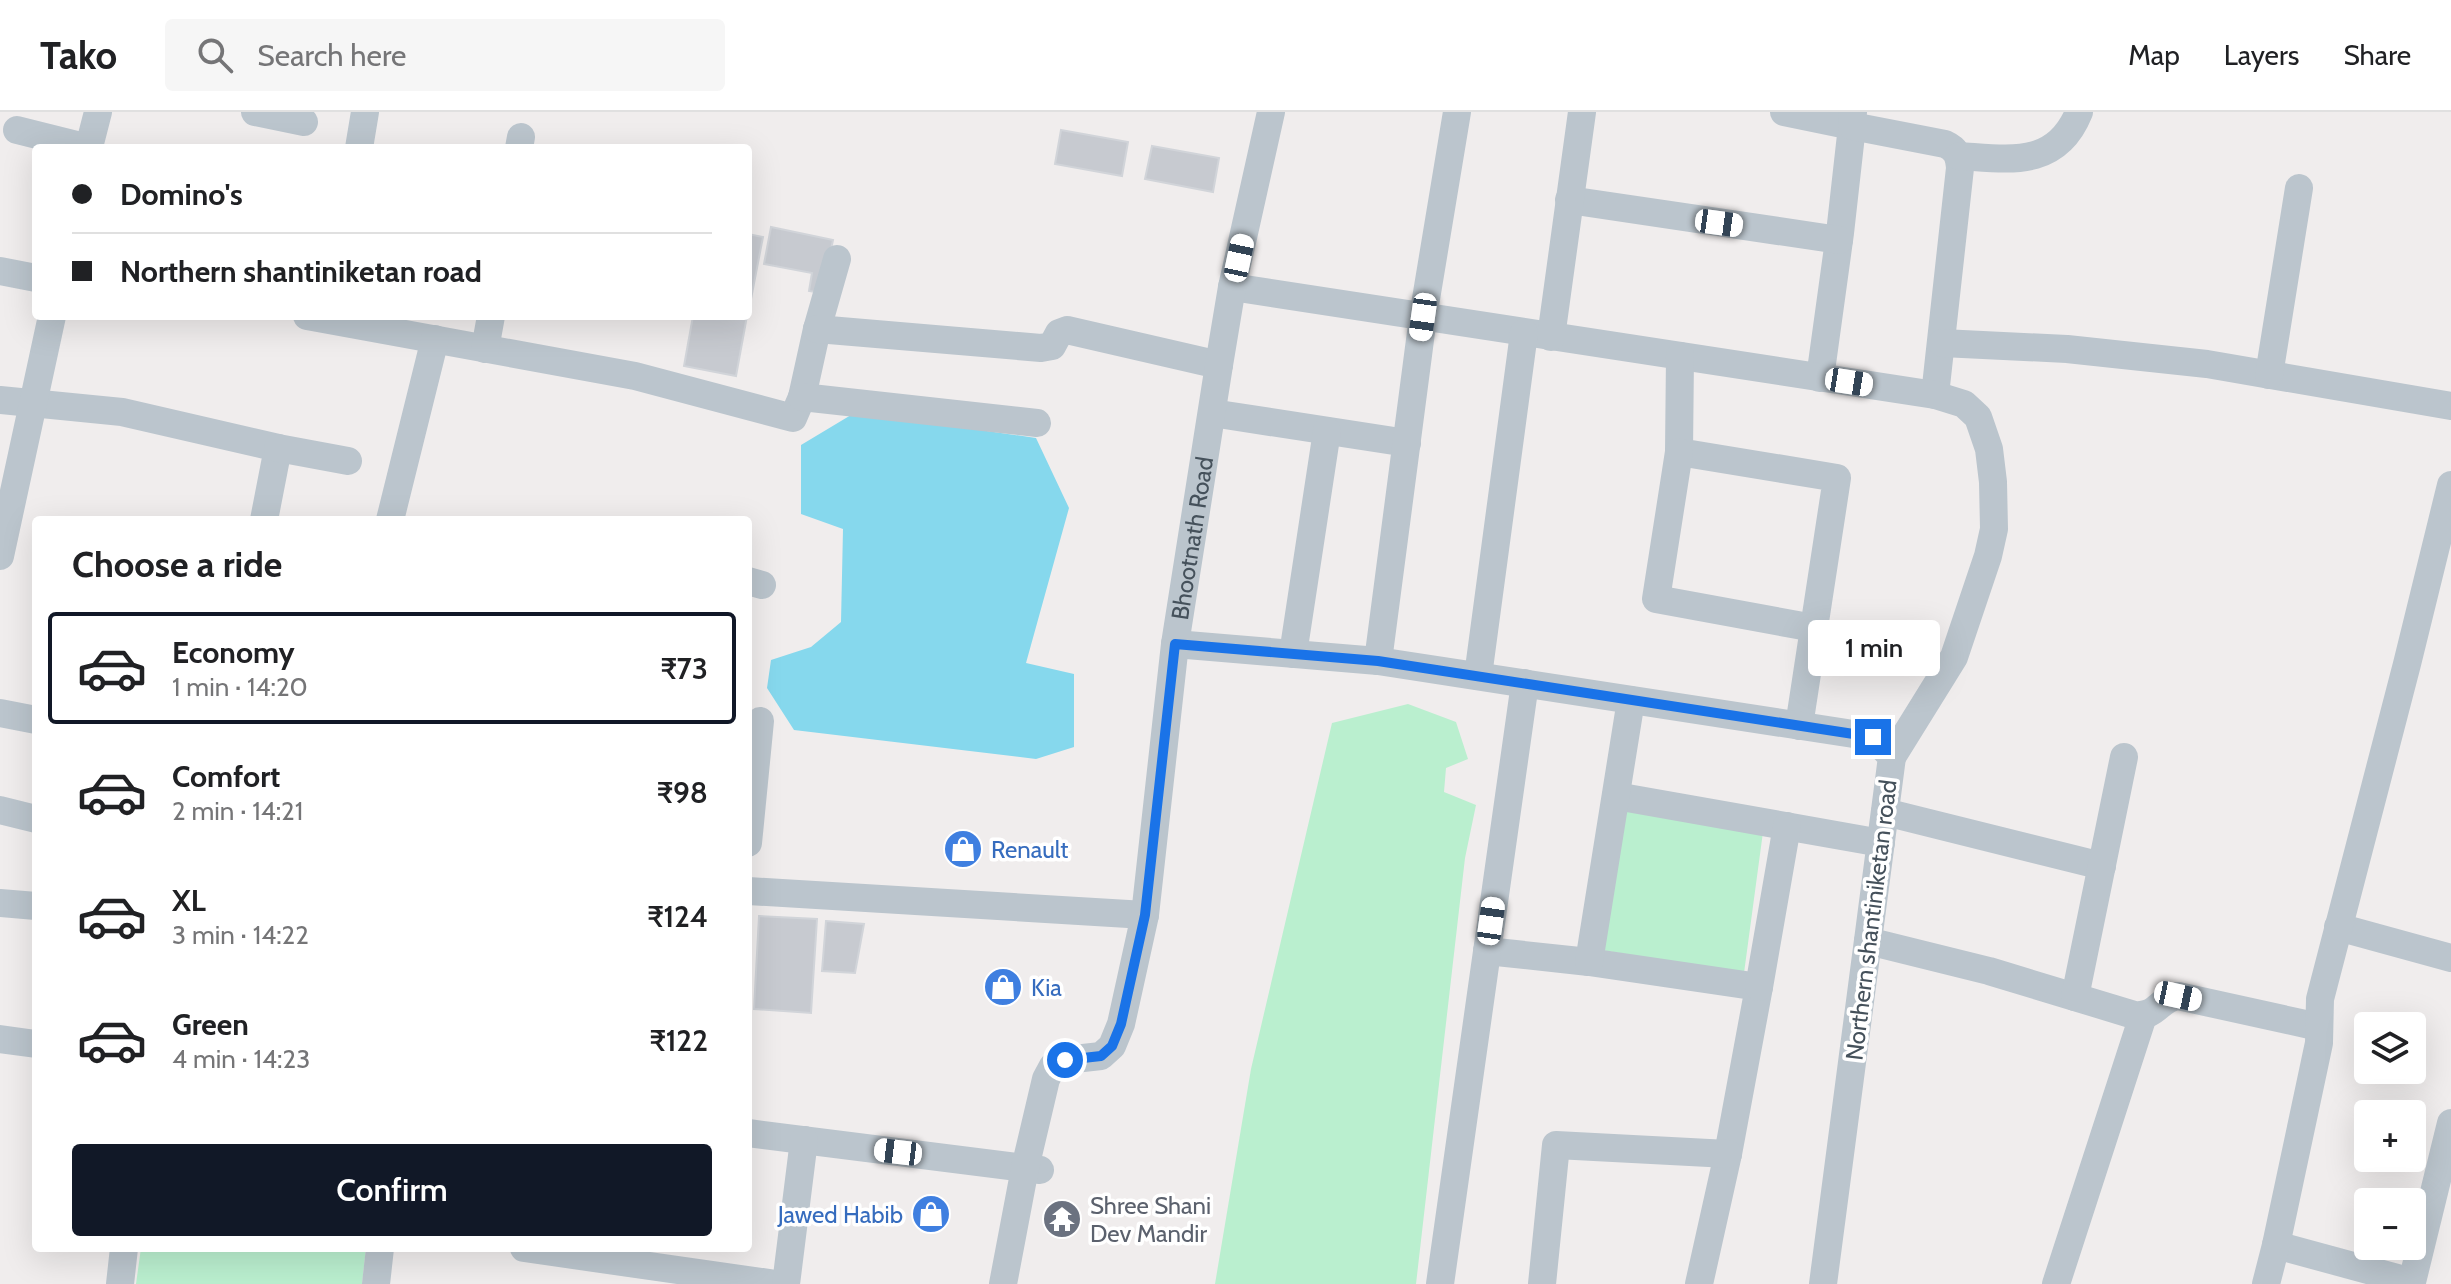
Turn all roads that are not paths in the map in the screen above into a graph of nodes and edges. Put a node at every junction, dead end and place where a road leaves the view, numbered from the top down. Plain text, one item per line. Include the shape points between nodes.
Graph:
1 (98, 112) edge
2 (255, 112) edge
3 (365, 112) edge
4 (1271, 112) edge
5 (1457, 112) edge
6 (1582, 112) edge
7 (1784, 112) edge
8 (2079, 112) edge
9 (1852, 119) edge
10 (12, 122) edge
11 (304, 122) dead end
12 (77, 144) edge
13 (90, 144) edge
14 (360, 144) edge
15 (1959, 156) junction
16 (2299, 188) dead end
17 (1569, 200) junction
18 (1839, 240) junction
19 (837, 259) dead end
20 (0, 271) edge
21 (32, 277) edge
22 (1232, 287) junction
23 (1423, 317) junction
24 (51, 320) edge
25 (334, 320) edge
26 (490, 320) edge
27 (817, 329) junction
28 (1537, 335) junction
29 (435, 339) junction
30 (1942, 343) junction
31 (485, 349) junction
32 (1680, 356) junction
33 (1219, 365) junction
34 (2269, 375) junction
35 (1820, 378) junction
36 (1935, 395) junction
37 (802, 397) junction
38 (0, 400) edge
39 (33, 405) junction
40 (2451, 406) edge
41 (1212, 413) junction
42 (1037, 423) dead end
43 (1327, 431) junction
44 (1407, 443) junction
45 (278, 448) junction
46 (1679, 452) junction
47 (348, 461) dead end
48 (2451, 485) edge
49 (265, 516) edge
50 (391, 516) edge
51 (1, 543) edge
52 (1814, 628) junction
53 (1175, 644) junction
54 (1293, 654) junction
55 (1378, 661) junction
56 (1478, 676) junction
57 (1525, 683) junction
58 (1631, 700) junction
59 (0, 713) edge
60 (32, 719) edge
61 (760, 721) dead end
62 (1799, 726) junction
63 (1892, 757) junction
64 (2124, 757) dead end
65 (1616, 796) junction
66 (752, 802) edge
67 (0, 810) edge
68 (1885, 812) junction
69 (32, 818) edge
70 (1787, 826) junction
71 (1881, 843) junction
72 (2102, 866) junction
73 (752, 891) edge
74 (0, 903) edge
75 (32, 906) edge
76 (1145, 915) junction
77 (2338, 927) junction
78 (1868, 941) junction
79 (1487, 951) junction
80 (2451, 958) edge
81 (1589, 962) junction
82 (1759, 987) junction
83 (2075, 997) junction
84 (2143, 1016) junction
85 (2319, 1027) junction
86 (0, 1039) edge
87 (32, 1043) edge
88 (2451, 1123) edge
89 (752, 1134) edge
90 (804, 1140) junction
91 (1728, 1154) junction
92 (1033, 1169) junction
93 (2276, 1245) junction
94 (124, 1252) edge
95 (380, 1252) edge
96 (542, 1252) edge
97 (643, 1275) edge
98 (1826, 1283) edge
99 (2414, 1283) edge
100 (120, 1284) edge
101 (376, 1284) edge
102 (776, 1284) edge
103 (786, 1284) edge
104 (1003, 1284) edge
105 (1021, 1284) edge
106 (1440, 1284) edge
107 (1542, 1284) edge
108 (1699, 1284) edge
109 (2056, 1284) edge
110 (2266, 1284) edge

1 - 13 street
2 - 11 street
3 - 14 street
4 - 22 street, Bhootnath Road
5 - 23 street
6 - 17 street
7 - 9 street
8 - 15 street via 2072,128 2045,153 2020,159
9 - 15 street via 1945,144
9 - 18 street
10 - 12 street
15 - 30 street
16 - 34 street
17 - 18 street
17 - 28 street
18 - 35 street
19 - 27 street
20 - 21 street
22 - 23 street
22 - 33 street, Bhootnath Road
23 - 28 street
23 - 44 street
24 - 39 street
25 - 29 street
26 - 31 street
27 - 33 street via 1041,348 1052,346 1067,330
27 - 37 street
28 - 32 street
28 - 56 street
29 - 31 street
29 - 50 street
30 - 34 street via 2067,349
30 - 36 street
31 - 37 street via 635,376 793,418
32 - 35 street
32 - 46 street
33 - 41 street, Bhootnath Road
34 - 40 street
35 - 36 street
36 - 63 street via 1964,404 1978,417 1990,460 1994,529 1954,657
37 - 42 street
38 - 39 street
39 - 45 street via 122,412
39 - 51 street
41 - 43 street
41 - 53 street, Bhootnath Road
43 - 44 street
43 - 54 street
44 - 55 street
45 - 47 street
45 - 49 street
46 - 52 street via 1656,599
46 - 52 street via 1837,478
48 - 77 street
52 - 62 street
53 - 54 street, Northern shantiniketan road
53 - 76 street, Bhootnath Road
54 - 55 street, Northern shantiniketan road
55 - 56 street, Northern shantiniketan road
56 - 57 street, Northern shantiniketan road
57 - 58 street, Northern shantiniketan road
57 - 79 street
58 - 62 street, Northern shantiniketan road
58 - 65 street
59 - 60 street
61 - 66 street
62 - 63 street, Northern shantiniketan road via 1873,737
63 - 68 street, Northern shantiniketan road
64 - 72 street
65 - 70 street
65 - 81 street
67 - 69 street
68 - 71 street, Northern shantiniketan road
68 - 72 street
70 - 71 street
70 - 82 street
71 - 78 street, Northern shantiniketan road
72 - 83 street
73 - 76 street
74 - 75 street
76 - 92 street, Bhootnath Road via 1112,1046 1101,1056 1065,1060 1053,1066 1046,1079
77 - 80 street
77 - 85 street via 2320,999
78 - 83 street
78 - 98 street, Northern shantiniketan road
79 - 81 street
79 - 106 street
81 - 82 street
82 - 91 street
83 - 84 street
84 - 85 street via 2178,996
84 - 109 street
85 - 93 street
86 - 87 street
88 - 99 street
89 - 90 street
90 - 92 street
90 - 103 street
91 - 107 street via 1556,1145
91 - 108 street
92 - 104 street, Bhootnath Road
92 - 105 street, Bhootnath Road
93 - 99 street
93 - 110 street
94 - 100 street
95 - 101 street
96 - 97 street
97 - 102 street

